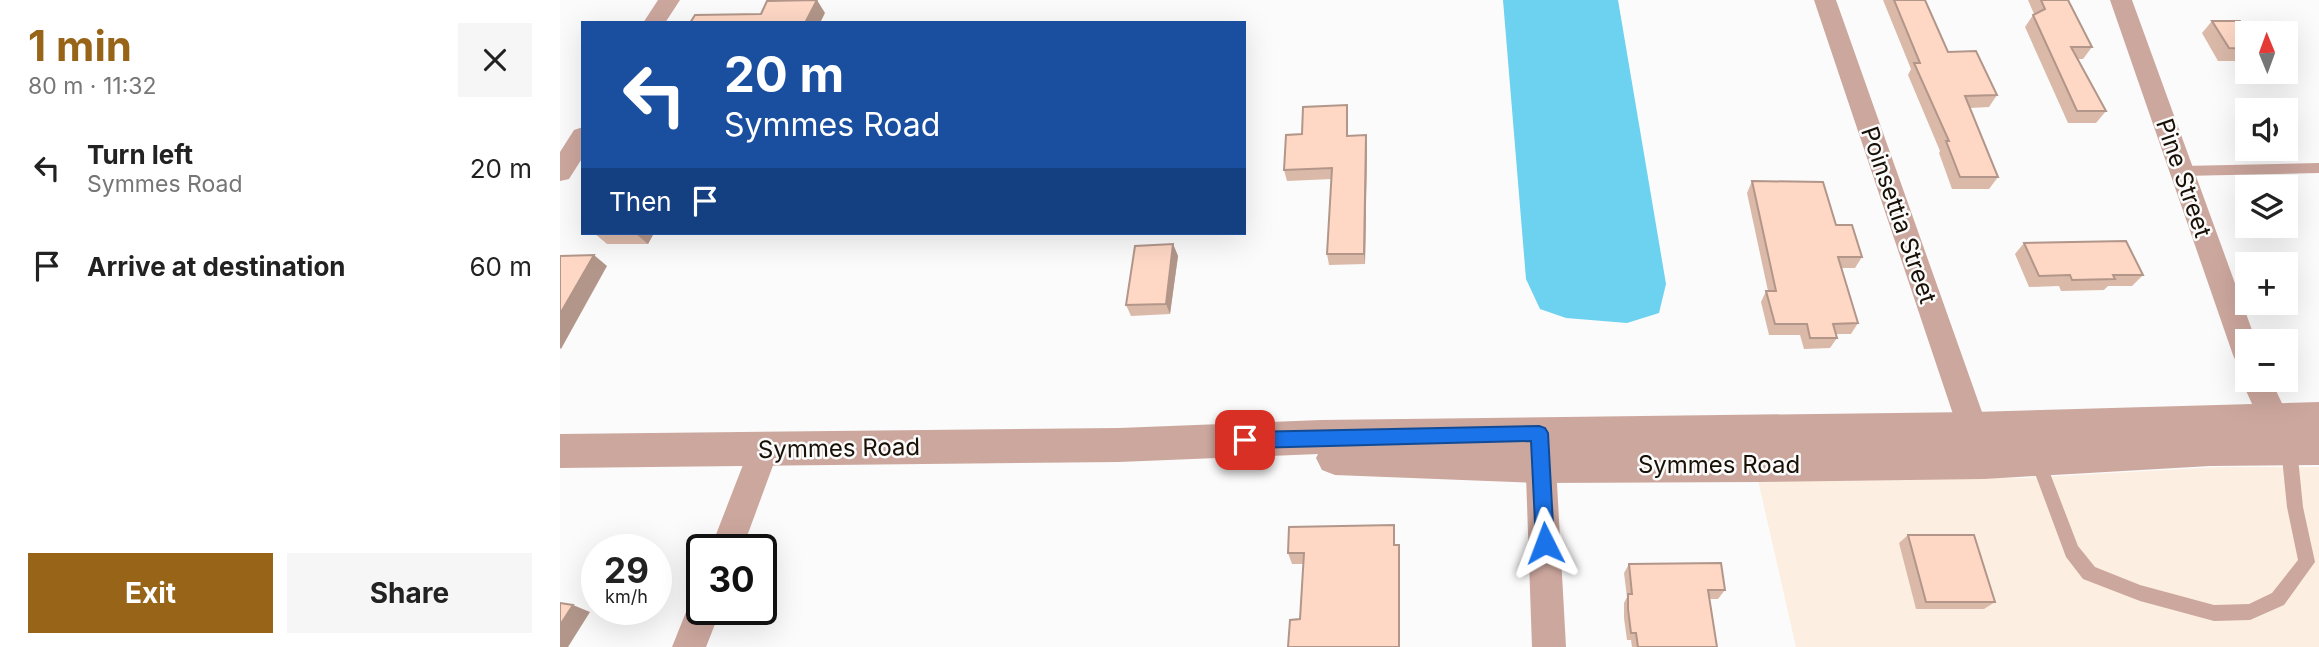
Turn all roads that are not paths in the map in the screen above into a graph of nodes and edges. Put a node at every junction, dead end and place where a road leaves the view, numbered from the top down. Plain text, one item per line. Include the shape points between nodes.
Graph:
1 (669, 0) edge
2 (1825, 0) edge
3 (2121, 0) edge
4 (655, 21) edge
5 (581, 139) edge
6 (2319, 168) edge
7 (2182, 171) junction
8 (560, 172) edge
9 (2238, 329) edge
10 (2264, 392) edge
11 (2319, 419) edge
12 (1973, 429) junction
13 (2294, 438) edge
14 (764, 449) junction
15 (1540, 449) junction
16 (560, 451) edge
17 (2037, 458) junction
18 (732, 534) edge
19 (698, 625) edge
20 (689, 647) edge
21 (1549, 647) edge

1 - 4 street
2 - 12 street, Poinsettia Street
3 - 7 street, Pine Street
5 - 8 street
6 - 7 lane
7 - 9 street, Pine Street
10 - 13 street
11 - 13 street, Symmes Road
12 - 13 street, Symmes Road
12 - 15 street, Symmes Road
13 - 17 street, Symmes Road via 2210,449
13 - 17 lane via 2295,507 2306,562 2278,599 2250,612 2214,613 2177,605 2089,573 2072,551
14 - 15 street, Symmes Road via 1119,445 1430,463
14 - 16 street, Symmes Road
14 - 18 street
15 - 17 street, Symmes Road via 1904,463
15 - 21 street
19 - 20 street

